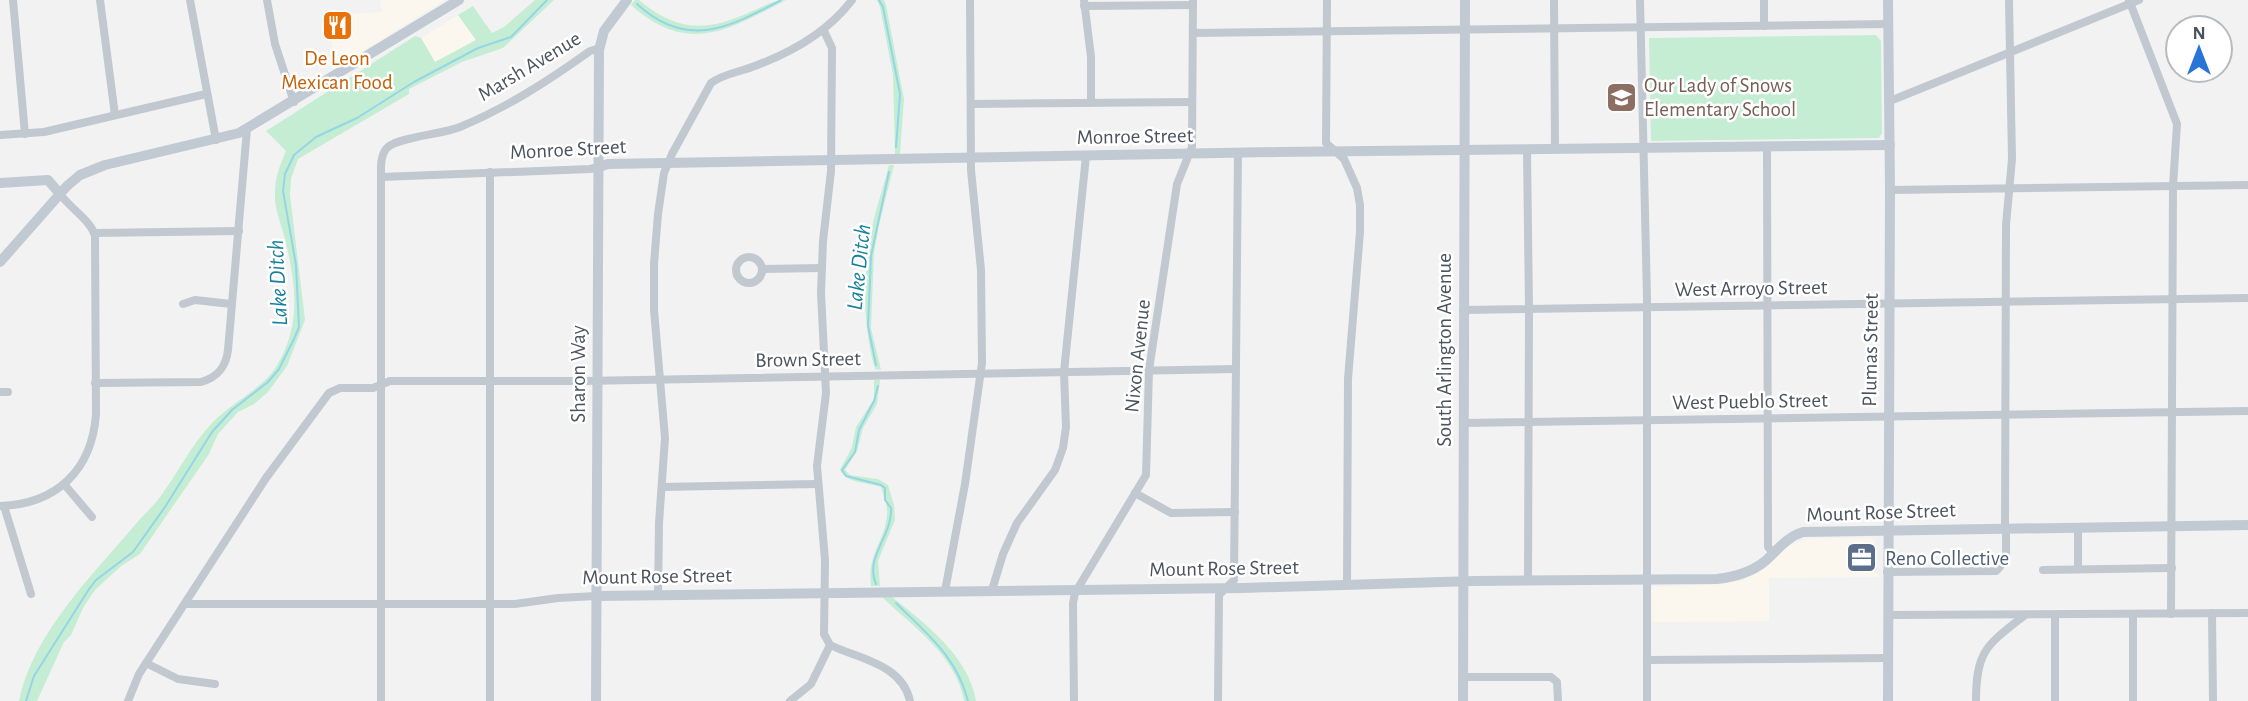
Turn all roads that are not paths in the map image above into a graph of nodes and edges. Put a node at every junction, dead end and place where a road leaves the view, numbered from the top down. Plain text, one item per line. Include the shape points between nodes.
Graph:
1 (13, 0) edge
2 (100, 0) edge
3 (190, 0) edge
4 (267, 0) edge
5 (459, 0) edge
6 (627, 0) edge
7 (852, 0) edge
8 (970, 0) edge
9 (1327, 0) edge
10 (1465, 0) edge
11 (1554, 0) edge
12 (1640, 0) edge
13 (1764, 0) edge
14 (1888, 0) edge
15 (2009, 0) edge
16 (2133, 1) edge
17 (1084, 3) edge
18 (1193, 3) edge
19 (1888, 24) junction
20 (1764, 26) junction
21 (1641, 28) junction
22 (1554, 29) junction
23 (824, 30) junction
24 (1465, 30) junction
25 (1327, 32) junction
26 (1193, 33) junction
27 (600, 48) junction
28 (2010, 52) junction
29 (206, 94) junction
30 (1890, 101) junction
31 (294, 102) junction
32 (1192, 102) junction
33 (1091, 103) junction
34 (971, 104) junction
35 (115, 115) junction
36 (247, 129) junction
37 (25, 134) junction
38 (0, 135) edge
39 (216, 140) junction
40 (1890, 145) junction
41 (1767, 147) junction
42 (1644, 148) junction
43 (1555, 149) junction
44 (1464, 150) junction
45 (1527, 150) junction
46 (1336, 152) junction
47 (1238, 153) junction
48 (1190, 154) junction
49 (1086, 156) junction
50 (972, 158) junction
51 (831, 160) junction
52 (668, 163) junction
53 (598, 167) junction
54 (490, 172) junction
55 (381, 177) junction
56 (0, 183) edge
57 (2248, 185) edge
58 (2173, 186) junction
59 (2010, 188) junction
60 (1890, 190) junction
61 (60, 194) junction
62 (239, 231) junction
63 (94, 233) junction
64 (0, 262) edge
65 (822, 268) junction
66 (762, 269) dead end
67 (2248, 298) edge
68 (2173, 299) junction
69 (2005, 301) junction
70 (1889, 303) junction
71 (183, 304) dead end
72 (231, 304) junction
73 (1769, 305) junction
74 (1647, 307) junction
75 (1529, 309) junction
76 (1464, 310) junction
77 (1236, 369) junction
78 (1149, 370) junction
79 (1064, 372) junction
80 (981, 373) junction
81 (825, 376) junction
82 (660, 379) junction
83 (597, 380) junction
84 (490, 381) junction
85 (95, 383) junction
86 (382, 384) junction
87 (2248, 411) edge
88 (2172, 412) junction
89 (2005, 415) junction
90 (1888, 417) junction
91 (1768, 418) junction
92 (1647, 420) junction
93 (1529, 422) junction
94 (1463, 423) junction
95 (64, 484) junction
96 (817, 484) junction
97 (662, 487) junction
98 (1135, 493) junction
99 (2, 506) edge
100 (1234, 512) junction
101 (92, 517) dead end
102 (2248, 525) edge
103 (2172, 526) junction
104 (2078, 527) junction
105 (2006, 528) junction
106 (1887, 530) junction
107 (1773, 553) junction
108 (2172, 568) junction
109 (2078, 569) junction
110 (2043, 570) dead end
111 (1888, 572) junction
112 (1647, 579) junction
113 (1528, 581) junction
114 (1463, 582) junction
115 (1346, 585) junction
116 (1226, 588) junction
117 (1077, 589) junction
118 (992, 590) junction
119 (945, 591) junction
120 (824, 593) junction
121 (31, 594) dead end
122 (596, 596) junction
123 (658, 596) junction
124 (186, 604) junction
125 (381, 604) junction
126 (489, 604) junction
127 (2213, 613) junction
128 (2248, 613) edge
129 (2133, 614) junction
130 (2171, 614) junction
131 (1888, 615) junction
132 (2025, 615) junction
133 (2054, 615) junction
134 (830, 645) junction
135 (1888, 658) junction
136 (1647, 660) junction
137 (146, 663) junction
138 (1463, 677) junction
139 (215, 684) dead end
140 (128, 701) edge
141 (381, 701) edge
142 (490, 701) edge
143 (596, 701) edge
144 (790, 701) edge
145 (911, 701) edge
146 (1074, 701) edge
147 (1218, 701) edge
148 (1463, 701) edge
149 (1558, 701) edge
150 (1647, 701) edge
151 (1888, 701) edge
152 (1976, 701) edge
153 (2055, 701) edge
154 (2133, 701) edge
155 (2213, 701) edge

1 - 37 street
2 - 35 street
3 - 29 street
4 - 31 street via 275,44
5 - 31 street
6 - 27 street, Marsh Avenue via 604,31
7 - 23 street
8 - 34 street
9 - 25 street
10 - 24 street, South Arlington Avenue
11 - 22 street
12 - 21 street
13 - 20 street
14 - 19 street, Plumas Street
15 - 28 street
16 - 28 street
16 - 58 street via 2178,124
17 - 18 street
17 - 33 street
18 - 26 street, Nixon Avenue
19 - 20 street
19 - 30 street, Plumas Street
20 - 21 street
21 - 22 street
21 - 42 street
22 - 24 street
22 - 43 street
23 - 51 street via 832,48
23 - 52 street via 778,56 711,83
24 - 25 street
24 - 44 street, South Arlington Avenue
25 - 26 street
25 - 46 street via 1326,143
26 - 32 street, Nixon Avenue
27 - 53 street, Sharon Way
27 - 55 street, Marsh Avenue via 500,108 449,131 394,144 382,159
28 - 30 street
28 - 59 street
29 - 35 street
29 - 39 street
30 - 40 street, Plumas Street
31 - 36 street
32 - 33 street
32 - 48 street, Nixon Avenue
33 - 34 street
34 - 50 street
35 - 37 street
36 - 39 street
36 - 62 street
37 - 38 street
39 - 61 street via 105,165 80,175
40 - 41 street, Monroe Street
40 - 60 street, Plumas Street
41 - 42 street, Monroe Street
41 - 73 street
42 - 43 street, Monroe Street
42 - 74 street
43 - 45 street, Monroe Street
44 - 45 street, Monroe Street
44 - 46 street, Monroe Street
44 - 76 street, South Arlington Avenue
45 - 75 street
46 - 47 street, Monroe Street
46 - 115 street via 1357,188 1361,213 1348,379
47 - 48 street, Monroe Street
47 - 77 street
48 - 49 street, Monroe Street
48 - 78 street, Nixon Avenue via 1177,184
49 - 50 street, Monroe Street
49 - 79 street
50 - 51 street, Monroe Street
50 - 80 street via 981,270
51 - 52 street, Monroe Street
51 - 65 street
52 - 53 street, Monroe Street
52 - 82 street via 660,192 654,264
53 - 54 street, Monroe Street
53 - 83 street, Sharon Way
54 - 55 street, Monroe Street
54 - 84 street
55 - 86 street
56 - 61 street via 48,180
57 - 58 street
58 - 59 street
58 - 68 street
59 - 60 street
59 - 69 street
60 - 70 street, Plumas Street
61 - 63 street
61 - 64 street
62 - 63 street
62 - 72 street
63 - 85 street
65 - 66 street
65 - 81 street
67 - 68 street, West Arroyo Street
68 - 69 street, West Arroyo Street
68 - 88 street
69 - 70 street, West Arroyo Street
69 - 89 street
70 - 73 street, West Arroyo Street
70 - 90 street, Plumas Street
71 - 72 street via 195,300
72 - 85 street via 228,356 213,378 194,383
73 - 74 street, West Arroyo Street
73 - 91 street
74 - 75 street, West Arroyo Street
74 - 92 street
75 - 76 street, West Arroyo Street
75 - 93 street
76 - 94 street, South Arlington Avenue
77 - 78 street, Brown Street
77 - 100 street
78 - 79 street, Brown Street
78 - 98 street, Nixon Avenue via 1146,472
79 - 80 street, Brown Street
79 - 118 street via 1066,427 1060,459 1017,523
80 - 81 street, Brown Street
80 - 119 street
81 - 82 street, Brown Street
81 - 96 street
82 - 83 street, Brown Street
82 - 97 street via 665,421
83 - 84 street, Brown Street
83 - 122 street, Sharon Way
84 - 86 street, Brown Street
84 - 126 street
85 - 95 street via 90,446
86 - 124 street, Brown Street via 329,393 266,478
86 - 125 street
87 - 88 street, West Pueblo Street
88 - 89 street, West Pueblo Street
88 - 103 street
89 - 90 street, West Pueblo Street
89 - 105 street
90 - 91 street, West Pueblo Street
90 - 106 street, Plumas Street
91 - 92 street, West Pueblo Street
91 - 107 street via 1768,547
92 - 93 street, West Pueblo Street
92 - 112 street
93 - 94 street, West Pueblo Street
93 - 113 street
94 - 114 street, South Arlington Avenue
95 - 99 street via 35,501
95 - 101 street
96 - 97 street
96 - 120 street
97 - 123 street
98 - 100 street via 1171,513
98 - 117 street, Nixon Avenue
99 - 121 street
100 - 116 street via 1234,580
102 - 103 street, Mount Rose Street
103 - 104 street, Mount Rose Street
103 - 108 street
104 - 105 street, Mount Rose Street
104 - 109 street
105 - 106 street, Mount Rose Street
105 - 111 street via 2006,560 1996,571
106 - 107 street, Mount Rose Street via 1803,532
106 - 111 street, Plumas Street
107 - 112 street, Mount Rose Street via 1736,576
108 - 109 street
108 - 130 street
109 - 110 street
111 - 131 street, Plumas Street
112 - 113 street, Mount Rose Street
112 - 136 street
113 - 114 street, Mount Rose Street
114 - 115 street, Mount Rose Street
114 - 138 street, South Arlington Avenue
115 - 116 street, Mount Rose Street
116 - 117 street, Mount Rose Street
116 - 147 street via 1219,596
117 - 118 street, Mount Rose Street
117 - 146 street, Nixon Avenue via 1073,603
118 - 119 street, Mount Rose Street
119 - 120 street, Mount Rose Street
120 - 123 street, Mount Rose Street
120 - 134 street via 824,634
122 - 123 street, Mount Rose Street
122 - 126 street, Mount Rose Street
122 - 143 street, Sharon Way
124 - 125 street, Mount Rose Street
124 - 137 street, Brown Street
125 - 126 street, Mount Rose Street
125 - 141 street
126 - 142 street
127 - 128 street
127 - 130 street
127 - 155 street
129 - 130 street
129 - 133 street
129 - 154 street
131 - 132 street
131 - 135 street, Plumas Street
132 - 133 street
132 - 152 street via 1984,651 1977,672
133 - 153 street
134 - 144 street via 811,684
134 - 145 street via 889,670
135 - 136 street
135 - 151 street, Plumas Street
136 - 150 street
137 - 139 street via 178,680
137 - 140 street, Brown Street
138 - 148 street, South Arlington Avenue
138 - 149 street via 1551,677 1557,682

